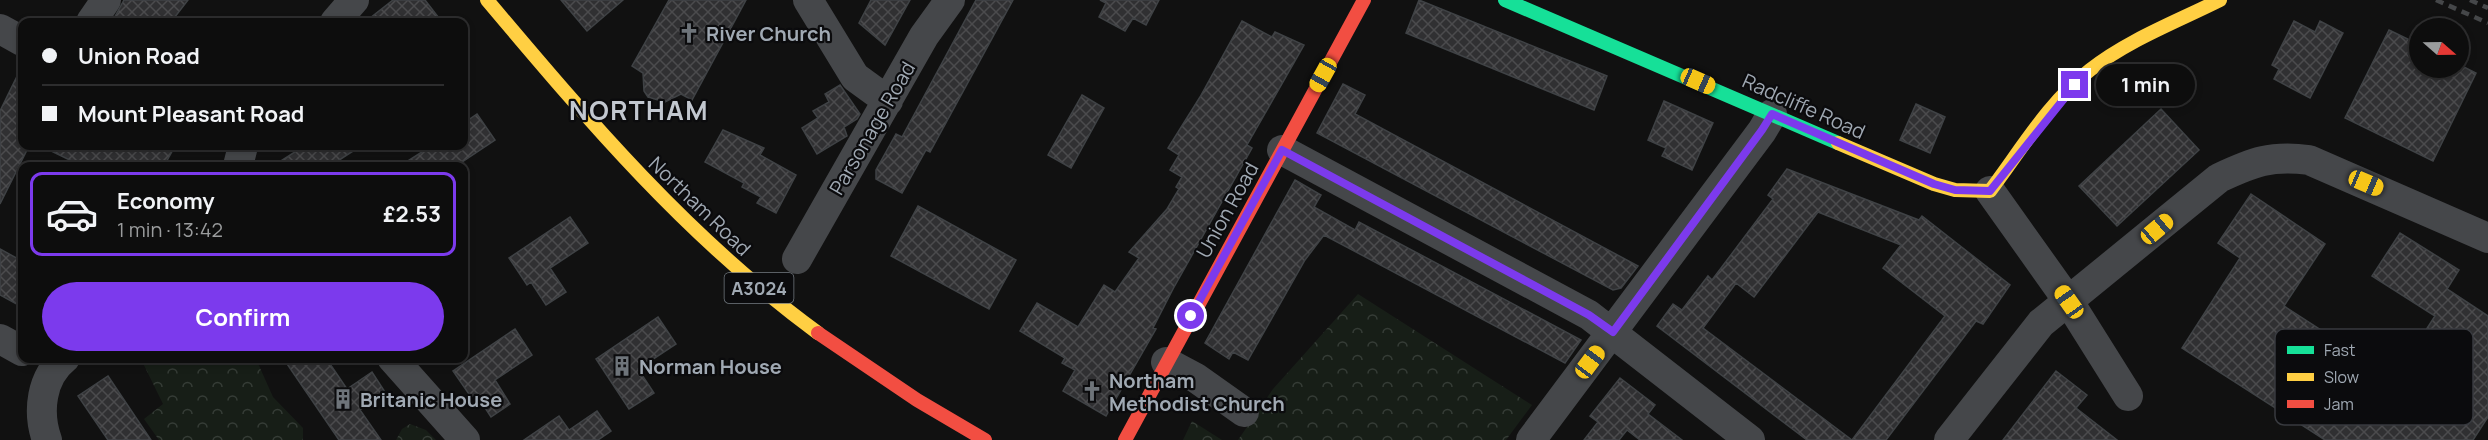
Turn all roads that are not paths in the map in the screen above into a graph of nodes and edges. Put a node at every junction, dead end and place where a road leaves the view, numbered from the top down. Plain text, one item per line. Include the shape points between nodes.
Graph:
1 (106, 0) edge
2 (354, 0) edge
3 (487, 0) edge
4 (808, 0) edge
5 (950, 0) edge
6 (1364, 0) edge
7 (1505, 0) edge
8 (2220, 0) edge
9 (94, 18) edge
10 (338, 18) edge
11 (0, 29) edge
12 (18, 39) edge
13 (888, 101) junction
14 (1772, 114) junction
15 (1282, 150) junction
16 (1990, 191) junction
17 (2488, 238) edge
18 (797, 259) dead end
19 (2069, 302) junction
20 (1613, 332) junction
21 (0, 339) edge
22 (18, 349) edge
23 (1166, 362) junction
24 (51, 363) edge
25 (396, 363) edge
26 (2128, 396) dead end
27 (1244, 412) dead end
28 (950, 423) junction
29 (47, 440) edge
30 (465, 440) edge
31 (966, 440) edge
32 (985, 440) edge
33 (1125, 440) edge
34 (1531, 440) edge
35 (1750, 440) edge
36 (1949, 440) edge

1 - 9 street
2 - 10 street
3 - 28 street, Northam Road / A3024 via 614,148 693,230 829,342
4 - 13 street via 855,77
5 - 13 street, Parsonage Road via 924,36
6 - 15 street, Union Road
7 - 14 street, Radcliffe Road
8 - 16 street via 2125,48 2089,71 2062,99
11 - 12 street
13 - 18 street, Parsonage Road
14 - 16 street, Radcliffe Road via 1934,184 1955,190
14 - 20 street
15 - 20 street via 1589,315
15 - 23 street, Union Road
16 - 19 street
17 - 19 street via 2332,168 2281,157 2251,162 2219,178
19 - 26 street
19 - 36 street via 2041,323
20 - 34 street
20 - 35 street
21 - 22 street
23 - 27 street
23 - 33 street, Union Road
24 - 29 street via 40,411
25 - 30 street
28 - 31 street, Northam Road / A3024
28 - 32 street, Northam Road / A3024

